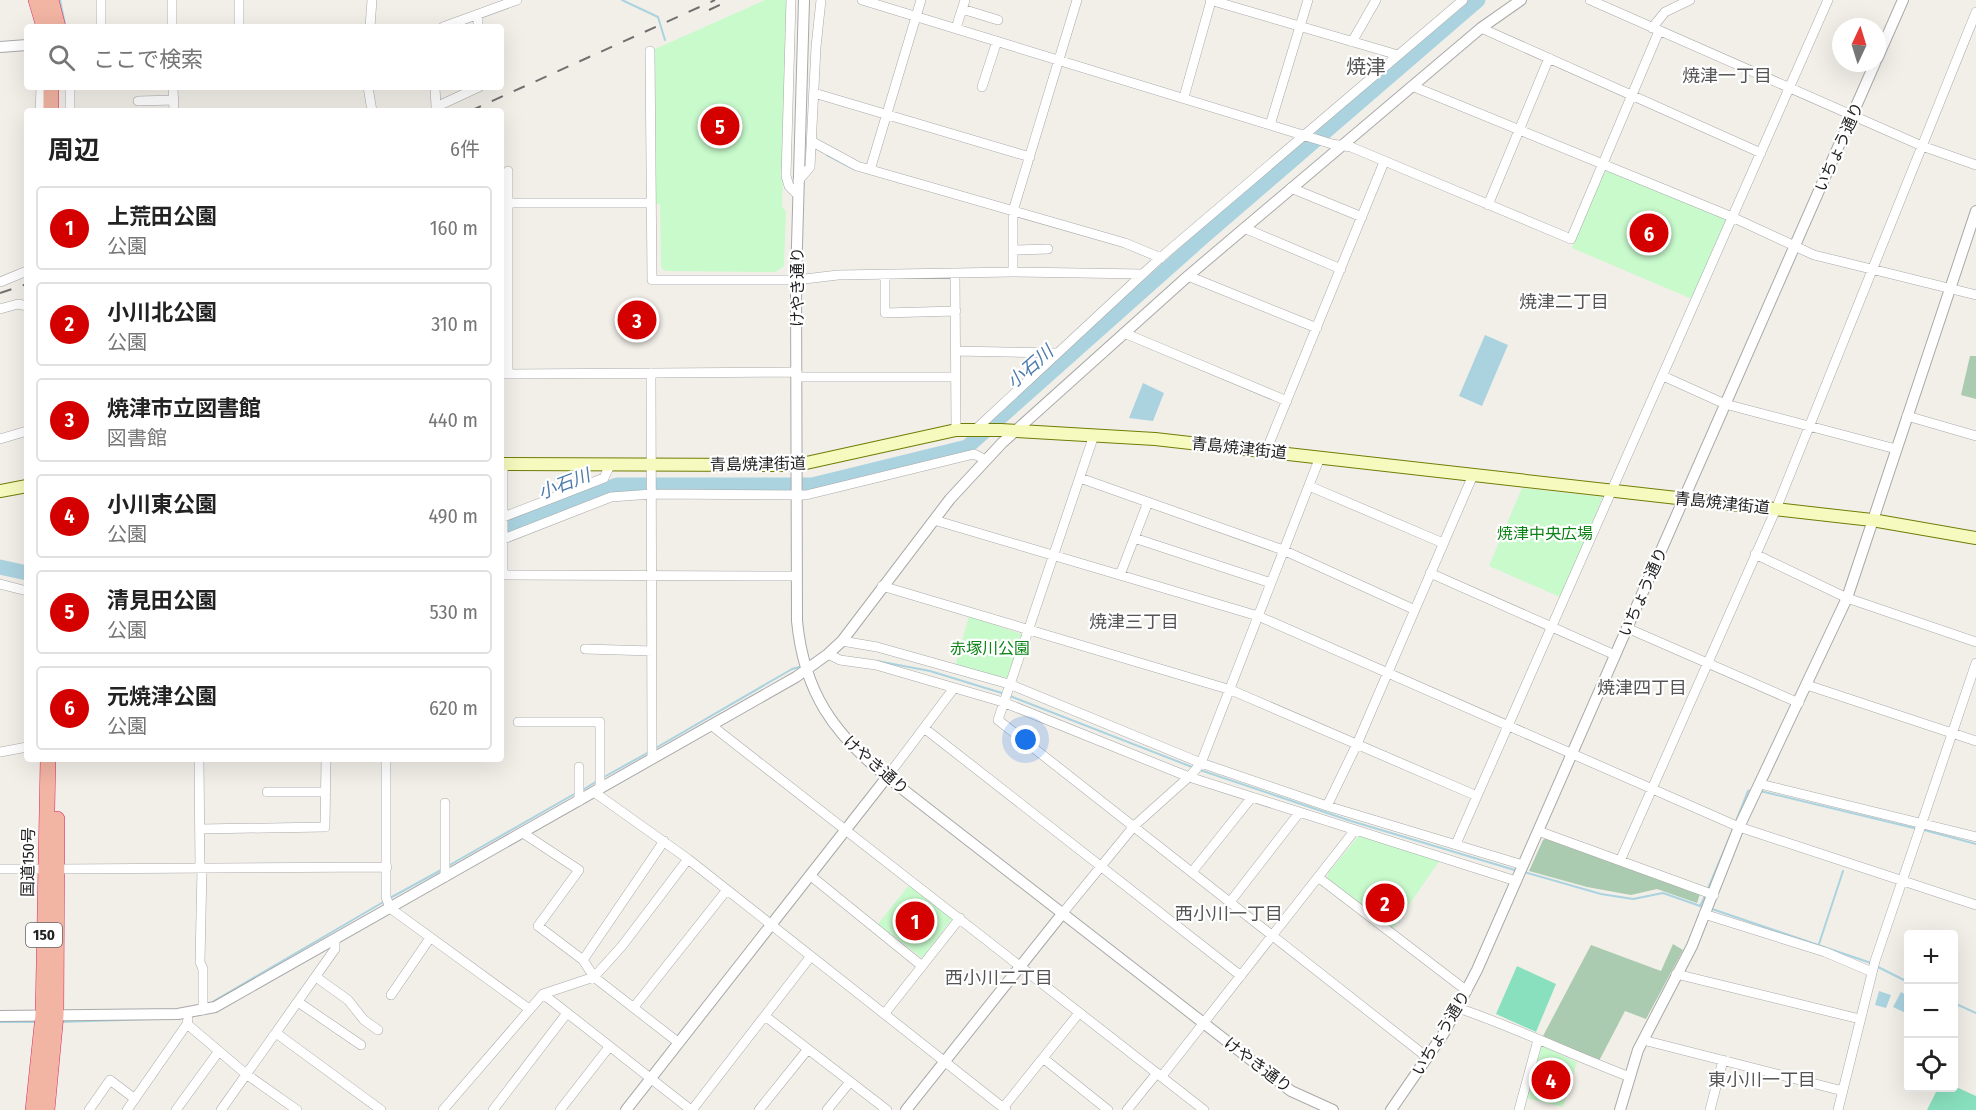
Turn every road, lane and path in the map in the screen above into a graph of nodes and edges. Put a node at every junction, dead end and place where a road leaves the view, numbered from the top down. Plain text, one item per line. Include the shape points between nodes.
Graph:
1 (36, 0) edge
2 (51, 0) edge
3 (100, 0) edge
4 (172, 0) edge
5 (239, 0) edge
6 (372, 0) edge
7 (517, 0) edge
8 (791, 0) edge
9 (804, 0) edge
10 (821, 0) edge
11 (862, 0) edge
12 (921, 0) edge
13 (1077, 0) edge
14 (1210, 0) edge
15 (1308, 0) edge
16 (1376, 0) edge
17 (1462, 0) edge
18 (1521, 0) edge
19 (1590, 0) edge
20 (1827, 0) edge
21 (1903, 0) edge
22 (1684, 1) edge
23 (963, 5) edge
24 (1976, 12) edge
25 (478, 14) junction
26 (916, 16) junction
27 (998, 20) dead end
28 (43, 24) edge
29 (57, 24) edge
30 (101, 24) edge
31 (172, 24) edge
32 (239, 24) edge
33 (370, 24) edge
34 (452, 24) edge
35 (478, 24) edge
36 (1300, 27) junction
37 (956, 28) junction
38 (1481, 28) junction
39 (1656, 29) junction
40 (1886, 38) edge
41 (997, 41) junction
42 (1352, 42) junction
43 (24, 45) edge
44 (0, 46) edge
45 (650, 51) dead end
46 (1398, 55) junction
47 (1549, 58) junction
48 (1059, 60) junction
49 (1871, 72) edge
50 (1412, 86) junction
51 (982, 87) dead end
52 (1789, 88) junction
53 (41, 90) edge
54 (51, 90) edge
55 (61, 90) edge
56 (70, 90) edge
57 (173, 90) edge
58 (368, 90) edge
59 (435, 90) edge
60 (473, 90) edge
61 (814, 93) junction
62 (1632, 95) junction
63 (1184, 97) junction
64 (174, 100) junction
65 (138, 101) dead end
66 (40, 108) edge
67 (51, 108) edge
68 (61, 108) edge
69 (70, 108) edge
70 (174, 108) edge
71 (372, 108) edge
72 (887, 113) junction
73 (1852, 116) junction
74 (1270, 124) junction
75 (1521, 130) junction
76 (1305, 135) junction
77 (811, 141) junction
78 (1341, 146) junction
79 (1922, 146) junction
80 (1761, 153) junction
81 (1030, 157) junction
82 (1384, 162) junction
83 (1603, 163) junction
84 (1976, 165) edge
85 (870, 170) junction
86 (508, 171) dead end
87 (798, 181) junction
88 (1291, 188) junction
89 (798, 195) junction
90 (504, 203) edge
91 (651, 203) junction
92 (1488, 205) junction
93 (1976, 211) edge
94 (1013, 214) junction
95 (1362, 217) junction
96 (1732, 217) junction
97 (1244, 228) junction
98 (1795, 246) junction
99 (1048, 249) dead end
100 (1013, 250) junction
101 (1159, 260) junction
102 (1341, 269) junction
103 (1872, 270) junction
104 (24, 272) edge
105 (1013, 272) junction
106 (955, 274) junction
107 (1143, 274) junction
108 (885, 275) junction
109 (1188, 276) junction
110 (504, 279) edge
111 (796, 280) junction
112 (0, 282) edge
113 (1951, 290) junction
114 (1976, 295) edge
115 (24, 305) edge
116 (0, 309) edge
117 (956, 311) junction
118 (1317, 328) junction
119 (1124, 333) junction
120 (956, 351) junction
121 (1057, 353) junction
122 (504, 374) edge
123 (651, 374) junction
124 (797, 375) junction
125 (1663, 376) junction
126 (956, 377) junction
127 (1287, 400) junction
128 (1725, 404) junction
129 (1907, 416) junction
130 (1809, 427) junction
131 (976, 429) junction
132 (956, 430) junction
133 (1016, 431) junction
134 (24, 432) edge
135 (1094, 435) junction
136 (1976, 436) edge
137 (0, 439) edge
138 (1896, 449) junction
139 (1266, 451) junction
140 (1320, 457) junction
141 (986, 460) junction
142 (504, 464) edge
143 (610, 465) junction
144 (652, 471) junction
145 (797, 471) junction
146 (1473, 475) junction
147 (1080, 478) junction
148 (1309, 486) junction
149 (24, 487) edge
150 (0, 491) edge
151 (1612, 491) junction
152 (652, 494) junction
153 (797, 494) junction
154 (1684, 499) junction
155 (1148, 502) junction
156 (1776, 509) junction
157 (504, 517) edge
158 (934, 520) junction
159 (1872, 520) junction
160 (1134, 538) junction
161 (1976, 538) edge
162 (504, 539) edge
163 (1443, 543) junction
164 (1283, 550) junction
165 (1755, 554) junction
166 (1053, 555) junction
167 (1430, 573) junction
168 (504, 575) edge
169 (1120, 575) junction
170 (651, 576) junction
171 (796, 576) junction
172 (1271, 583) junction
173 (0, 584) edge
174 (882, 586) junction
175 (24, 590) edge
176 (1847, 598) junction
177 (1413, 609) junction
178 (1258, 616) junction
179 (1552, 627) junction
180 (1627, 627) junction
181 (1028, 629) junction
182 (842, 640) junction
183 (1976, 642) edge
184 (585, 649) dead end
185 (652, 651) junction
186 (828, 654) junction
187 (1615, 655) junction
188 (1709, 663) junction
189 (1976, 663) edge
190 (806, 670) junction
191 (1386, 674) junction
192 (1808, 685) junction
193 (1008, 686) junction
194 (954, 688) junction
195 (1231, 690) junction
196 (1003, 700) junction
197 (1799, 703) junction
198 (518, 722) dead end
199 (711, 725) junction
200 (1508, 726) junction
201 (924, 728) junction
202 (1953, 734) junction
203 (1976, 741) edge
204 (1357, 744) junction
205 (24, 748) edge
206 (0, 752) edge
207 (1572, 754) junction
208 (652, 759) junction
209 (48, 762) edge
210 (57, 762) edge
211 (199, 762) edge
212 (326, 762) edge
213 (386, 762) edge
214 (1200, 764) junction
215 (579, 767) dead end
216 (1190, 776) junction
217 (887, 777) junction
218 (1760, 784) junction
219 (1653, 789) junction
220 (597, 790) junction
221 (267, 792) dead end
222 (326, 792) junction
223 (1477, 796) junction
224 (1252, 797) junction
225 (579, 801) junction
226 (445, 802) dead end
227 (1326, 806) junction
228 (1299, 813) junction
229 (1923, 823) junction
230 (1134, 826) junction
231 (1739, 828) junction
232 (200, 829) junction
233 (846, 830) junction
234 (1355, 830) junction
235 (1538, 831) junction
236 (523, 833) junction
237 (1976, 837) edge
238 (664, 841) junction
239 (1456, 844) junction
240 (688, 859) junction
241 (1620, 861) junction
242 (1523, 866) junction
243 (387, 867) junction
244 (1101, 867) junction
245 (201, 868) junction
246 (0, 869) edge
247 (51, 869) junction
248 (1192, 872) junction
249 (811, 876) junction
250 (445, 877) junction
251 (1318, 877) junction
252 (1517, 880) junction
253 (1904, 880) junction
254 (726, 891) junction
255 (1714, 895) junction
256 (1230, 902) junction
257 (1976, 904) edge
258 (390, 908) junction
259 (1062, 914) junction
260 (1704, 914) junction
261 (960, 918) junction
262 (772, 924) junction
263 (1272, 936) junction
264 (430, 938) junction
265 (335, 939) junction
266 (811, 956) junction
267 (583, 960) junction
268 (922, 966) junction
269 (1020, 966) junction
270 (1872, 972) junction
271 (1676, 974) junction
272 (1241, 976) junction
273 (316, 977) junction
274 (594, 977) junction
275 (1467, 992) junction
276 (543, 993) junction
277 (391, 994) dead end
278 (298, 1002) junction
279 (634, 1008) junction
280 (1458, 1008) junction
281 (529, 1009) junction
282 (203, 1011) junction
283 (567, 1013) junction
284 (885, 1013) junction
285 (1079, 1013) junction
286 (50, 1015) junction
287 (0, 1016) edge
288 (765, 1016) junction
289 (188, 1019) junction
290 (1860, 1019) junction
291 (1203, 1024) junction
292 (378, 1030) dead end
293 (276, 1033) junction
294 (1538, 1040) junction
295 (1643, 1040) junction
296 (679, 1043) junction
297 (361, 1045) dead end
298 (609, 1047) junction
299 (808, 1049) junction
300 (219, 1051) junction
301 (1043, 1058) junction
302 (1428, 1058) junction
303 (1723, 1060) junction
304 (944, 1061) junction
305 (246, 1074) junction
306 (1159, 1075) junction
307 (1630, 1077) junction
308 (650, 1079) junction
309 (849, 1082) junction
310 (1844, 1091) junction
311 (135, 1099) junction
312 (44, 1109) edge
313 (293, 1109) edge
314 (1005, 1109) edge
315 (89, 1110) edge
316 (127, 1110) edge
317 (176, 1110) edge
318 (221, 1110) edge
319 (381, 1110) edge
320 (442, 1110) edge
321 (493, 1110) edge
322 (560, 1110) edge
323 (626, 1110) edge
324 (692, 1110) edge
325 (759, 1110) edge
326 (827, 1110) edge
327 (887, 1110) edge
328 (906, 1110) edge
329 (1108, 1110) edge
330 (1127, 1110) edge
331 (1204, 1110) edge
332 (1333, 1110) edge
333 (1391, 1110) edge
334 (1519, 1110) edge
335 (1620, 1110) edge
336 (1710, 1110) edge
337 (1838, 1110) edge

1 - 28 highway
2 - 29 highway
3 - 30 street
4 - 31 street
5 - 32 street
6 - 33 street
7 - 25 street
8 - 89 street via 786,176
9 - 87 street, けやき通り
10 - 61 street
11 - 26 street
12 - 26 street
13 - 48 street
14 - 36 street
14 - 63 street
15 - 36 street
16 - 42 street
17 - 46 street
18 - 38 street
19 - 39 street
20 - 52 street
21 - 40 street, いちょう通り
22 - 39 street via 1665,12
23 - 27 street
23 - 37 street
24 - 79 street
25 - 34 street
25 - 35 street
26 - 37 street
26 - 72 street
36 - 42 street
36 - 74 street
37 - 41 street
38 - 47 street
38 - 50 street
39 - 52 street
39 - 62 street
41 - 48 street
41 - 51 street
42 - 46 street
43 - 44 street
45 - 91 street
46 - 76 street
47 - 62 street
47 - 75 street
48 - 63 street
48 - 81 street
49 - 73 street, いちょう通り
50 - 75 street
50 - 78 street
52 - 73 street
52 - 80 street
53 - 66 street
54 - 67 highway
55 - 68 highway
56 - 69 street
57 - 64 street
58 - 71 street
59 - 60 street via 436,107
61 - 72 street
61 - 77 street
62 - 80 street
62 - 83 street
63 - 74 street
64 - 65 street
64 - 70 street
72 - 81 street
72 - 85 street
73 - 79 street
73 - 98 street, いちょう通り
74 - 76 street
75 - 83 street
75 - 92 street
76 - 78 street
76 - 101 street
77 - 85 street
77 - 87 street via 810,167
78 - 82 street
78 - 88 street
79 - 84 street
79 - 103 street
80 - 96 street
81 - 94 street
82 - 92 street
82 - 95 street
83 - 92 street via 1570,239
83 - 96 street
85 - 94 street
86 - 90 street
87 - 89 street, けやき通り
88 - 95 street
88 - 97 street
89 - 111 street, けやき通り
90 - 91 street
90 - 110 street
91 - 111 street via 651,280
93 - 113 street
94 - 100 street
94 - 101 street via 1138,247
95 - 102 street
96 - 98 street
96 - 125 street
97 - 102 street
97 - 109 street
98 - 103 street
98 - 128 street, いちょう通り
99 - 100 street
100 - 105 street
101 - 107 street
102 - 118 street
103 - 113 street
103 - 130 street
104 - 112 street
105 - 106 street
105 - 107 street
106 - 108 street
106 - 117 street
107 - 121 street
108 - 111 street
108 - 117 street via 885,313
109 - 118 street
109 - 119 street
110 - 122 street
111 - 124 street, けやき通り
113 - 114 street
113 - 129 street
115 - 116 street
117 - 120 street
118 - 127 street
119 - 127 street
119 - 133 street
120 - 121 street
120 - 126 street
121 - 131 street
122 - 123 street
123 - 124 street
123 - 144 street
124 - 126 street
124 - 145 street, けやき通り
125 - 128 street
125 - 151 street
126 - 132 street
127 - 139 street
128 - 130 street
128 - 154 street, いちょう通り
129 - 136 street
129 - 138 street
130 - 138 street
130 - 156 street
131 - 132 main road, 青島焼津街道
131 - 133 main road, 青島焼津街道
132 - 145 main road, 青島焼津街道
133 - 135 main road, 青島焼津街道
133 - 141 street
134 - 137 street
135 - 139 main road, 青島焼津街道
135 - 147 street
138 - 159 street
139 - 140 main road, 青島焼津街道
140 - 146 main road, 青島焼津街道
140 - 148 street
141 - 153 street via 974,454 900,474
141 - 158 street
142 - 143 main road, 青島焼津街道
143 - 144 main road, 青島焼津街道
143 - 157 street via 604,478
144 - 145 main road, 青島焼津街道
144 - 152 street
145 - 153 street, けやき通り
146 - 151 main road, 青島焼津街道
146 - 163 street
147 - 155 street
147 - 166 street
148 - 163 street
148 - 164 street
149 - 150 main road
151 - 154 main road, 青島焼津街道
151 - 179 street
152 - 153 street
152 - 162 street via 611,497
152 - 170 street
153 - 171 street, けやき通り
154 - 156 main road, 青島焼津街道
154 - 180 street, いちょう通り
155 - 160 street
155 - 164 street
156 - 159 main road, 青島焼津街道
156 - 165 street
158 - 166 street
158 - 174 street
159 - 161 main road, 青島焼津街道
159 - 176 street
160 - 169 street
160 - 172 street
163 - 167 street
164 - 172 street
164 - 177 street
165 - 176 street
165 - 188 street
166 - 169 street
166 - 181 street
167 - 177 street
167 - 179 street
168 - 170 street
169 - 178 street
170 - 171 street
170 - 185 street
171 - 190 street, けやき通り via 798,630
172 - 178 street
173 - 175 street
174 - 181 street
174 - 182 street
176 - 183 street
176 - 192 street
177 - 191 street
178 - 191 street
178 - 195 street
179 - 187 street
179 - 200 street
180 - 187 street, いちょう通り
180 - 188 street
181 - 193 street
181 - 195 street
182 - 186 street
182 - 193 street
184 - 185 street
185 - 208 street
186 - 190 street
186 - 194 street
187 - 207 street, いちょう通り
188 - 197 street
188 - 219 street
189 - 202 street
190 - 199 street
190 - 217 street, けやき通り via 839,733
191 - 200 street
191 - 204 street
192 - 197 street
192 - 202 street
193 - 196 street
193 - 214 street
194 - 196 street
194 - 201 street
195 - 204 street
195 - 214 street
196 - 216 street
196 - 230 street via 998,720
197 - 218 street
198 - 220 street via 600,722
199 - 208 street
199 - 233 street
200 - 207 street
200 - 223 street
201 - 217 street
201 - 244 street
202 - 203 street
202 - 229 street
204 - 223 street
204 - 227 street
205 - 206 street
207 - 219 street
207 - 235 street, いちょう通り
208 - 220 street
209 - 247 highway, 国道150号 / 150
210 - 247 highway, 国道150号 / 150
211 - 232 street
212 - 222 street
213 - 243 street
214 - 216 street
214 - 227 street
215 - 225 street
216 - 224 street
216 - 230 street
217 - 233 street
217 - 259 street, けやき通り
218 - 229 street
218 - 231 street
219 - 231 street
219 - 241 street
220 - 225 street
220 - 238 street
221 - 222 street
222 - 232 street via 326,827
223 - 239 street
224 - 228 street
224 - 248 street
225 - 236 street
226 - 250 street
227 - 239 street
228 - 234 street
228 - 256 street
229 - 237 street
229 - 253 street
230 - 244 street
230 - 248 street
231 - 253 street
231 - 255 street
232 - 245 street
233 - 249 street
233 - 261 street
234 - 251 street
234 - 252 street
235 - 241 street
235 - 242 street, いちょう通り
236 - 250 street
236 - 267 street via 579,870 538,926
238 - 240 street
238 - 267 street
239 - 242 street
240 - 254 street
240 - 274 street
241 - 255 street
242 - 252 street, いちょう通り
243 - 245 street
243 - 258 street via 386,897
244 - 259 street
244 - 272 street
245 - 247 street
245 - 282 street
246 - 247 street
247 - 286 highway, 国道150号 / 150
248 - 256 street
249 - 262 street
249 - 268 street
250 - 258 street
251 - 263 street
251 - 275 street
252 - 275 street, いちょう通り
253 - 257 street
253 - 270 street
254 - 262 street
254 - 279 street
255 - 260 street
256 - 263 street
258 - 264 street
258 - 265 street
259 - 269 street
259 - 291 street, けやき通り
260 - 270 street via 1825,952
260 - 271 street
261 - 268 street
261 - 269 street
262 - 266 street
262 - 296 street
263 - 272 street
263 - 302 street
264 - 277 street
264 - 281 street
265 - 273 street via 335,949
265 - 282 street
266 - 284 street
266 - 288 street
267 - 274 street
268 - 284 street
269 - 285 street
269 - 304 street
270 - 290 street
271 - 290 street
271 - 295 street
272 - 291 street
273 - 278 street
273 - 292 street via 348,1000
274 - 276 street
274 - 279 street
275 - 280 street, いちょう通り
276 - 281 street
276 - 283 street
278 - 293 street
278 - 297 street
279 - 296 street
280 - 294 street
280 - 302 street, いちょう通り
281 - 320 street
282 - 289 street
283 - 298 street
283 - 321 street
284 - 304 street
285 - 301 street
285 - 306 street
286 - 287 street
286 - 289 street
286 - 312 highway, 国道150号 / 150
288 - 299 street
288 - 324 street
289 - 300 street
289 - 311 street
290 - 310 street
291 - 306 street
291 - 332 street, けやき通り via 1291,1091
293 - 305 street
293 - 319 street
294 - 307 street
294 - 334 street
295 - 303 street
295 - 307 street
296 - 308 street
298 - 308 street
298 - 322 street
299 - 309 street
299 - 325 street
300 - 305 street
300 - 317 street
301 - 314 street
301 - 329 street
302 - 333 street, いちょう通り
303 - 310 street
303 - 336 street
304 - 314 street
304 - 328 street
305 - 313 street
305 - 318 street
306 - 330 street
306 - 331 street
307 - 335 street
308 - 323 street
308 - 324 street
309 - 326 street
309 - 327 street
310 - 337 street
311 - 315 street via 110,1080
311 - 316 street

